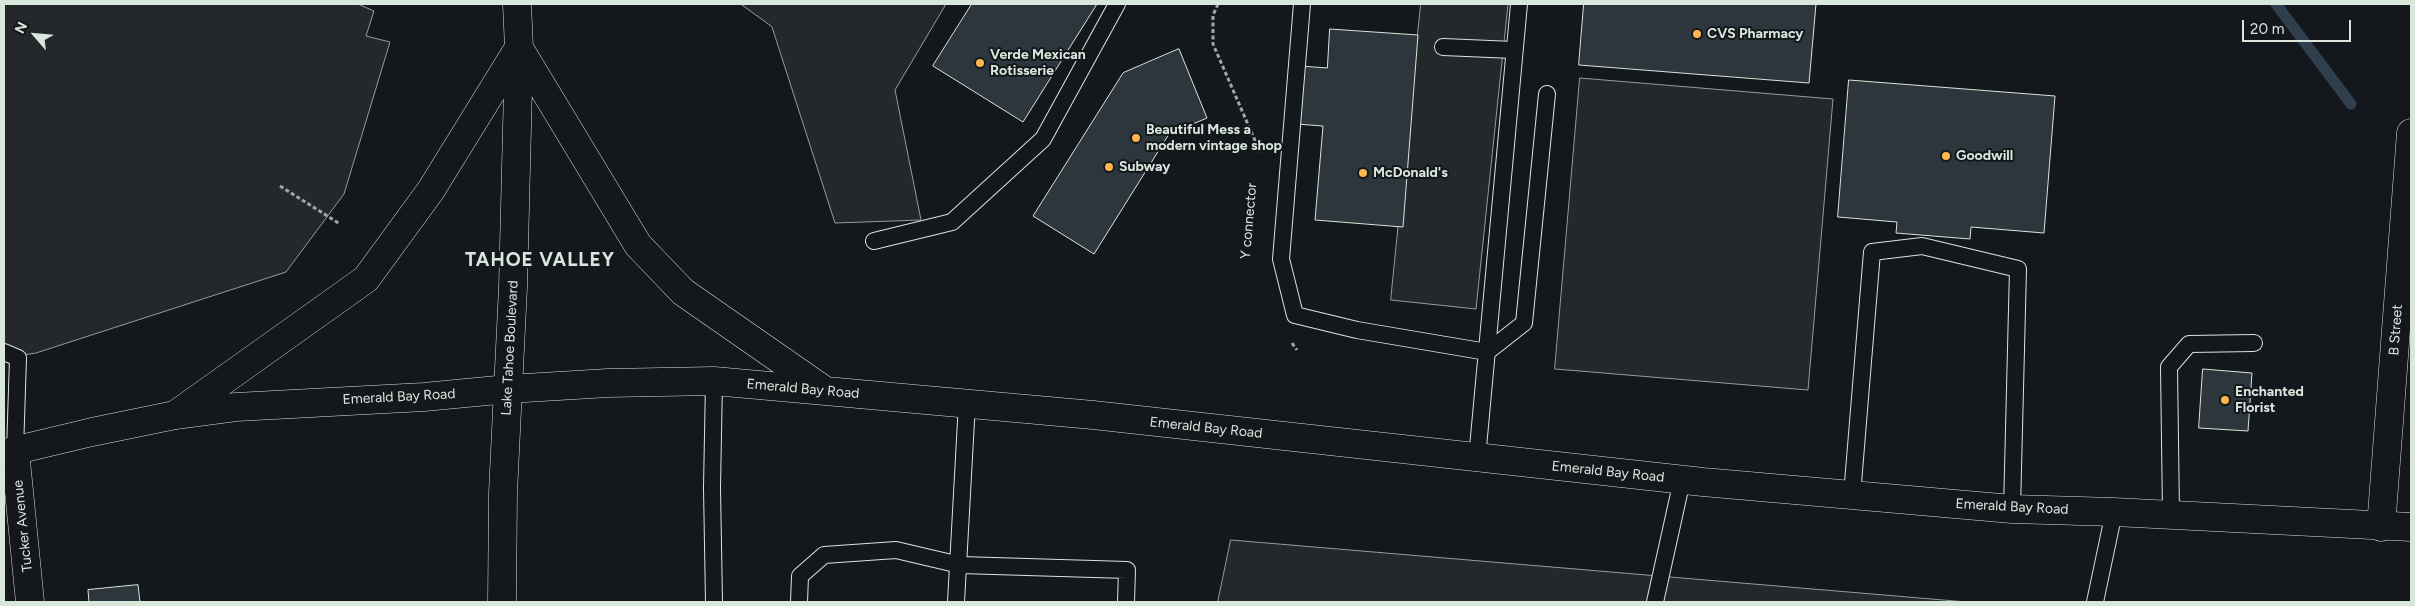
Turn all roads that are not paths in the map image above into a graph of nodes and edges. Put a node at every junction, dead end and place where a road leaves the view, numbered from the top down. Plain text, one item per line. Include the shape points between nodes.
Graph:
1 (517, 4) edge
2 (1118, 4) edge
3 (1302, 4) edge
4 (1519, 4) edge
5 (1443, 47) dead end
6 (519, 48) junction
7 (1514, 50) junction
8 (1547, 94) dead end
9 (2411, 133) edge
10 (874, 241) dead end
11 (2254, 344) dead end
12 (4, 352) edge
13 (1487, 352) junction
14 (714, 381) junction
15 (508, 389) junction
16 (825, 391) junction
17 (967, 404) junction
18 (175, 415) junction
19 (9, 452) edge
20 (1477, 458) junction
21 (1682, 480) junction
22 (1852, 495) junction
23 (2012, 509) junction
24 (2114, 512) junction
25 (2171, 514) junction
26 (2381, 527) junction
27 (2411, 527) edge
28 (960, 565) junction
29 (30, 602) edge
30 (502, 602) edge
31 (714, 602) edge
32 (799, 602) edge
33 (956, 602) edge
34 (1126, 602) edge
35 (1655, 602) edge
36 (2095, 602) edge

1 - 6 main road, Lake Tahoe Boulevard
2 - 10 lane via 1043,139 952,222
3 - 13 lane via 1281,259 1295,315 1357,330
4 - 7 lane
5 - 7 lane
6 - 15 main road, Lake Tahoe Boulevard
6 - 16 main road via 638,244 683,292
6 - 18 main road via 431,190 366,279
7 - 13 lane
8 - 13 lane via 1524,323
9 - 26 main road, B Street
11 - 25 lane via 2189,344 2169,367
12 - 19 lane via 18,358
13 - 20 lane
14 - 15 main road, Emerald Bay Road
14 - 16 main road, Emerald Bay Road
14 - 31 lane
15 - 18 main road, Emerald Bay Road via 236,407
15 - 30 main road, Lake Tahoe Boulevard
16 - 17 main road, Emerald Bay Road
17 - 20 main road, Emerald Bay Road
17 - 28 lane
18 - 19 main road, Emerald Bay Road
19 - 29 main road, Tucker Avenue
20 - 21 main road, Emerald Bay Road
21 - 22 main road, Emerald Bay Road
21 - 35 lane
22 - 23 main road, Emerald Bay Road
22 - 23 lane via 1872,252 1922,246 2018,269
23 - 24 main road, Emerald Bay Road
24 - 25 main road, Emerald Bay Road
24 - 36 lane
25 - 26 main road, Emerald Bay Road
26 - 27 main road, Emerald Bay Road
28 - 32 lane via 896,550 824,556 800,576
28 - 33 lane
28 - 34 lane via 1127,570

